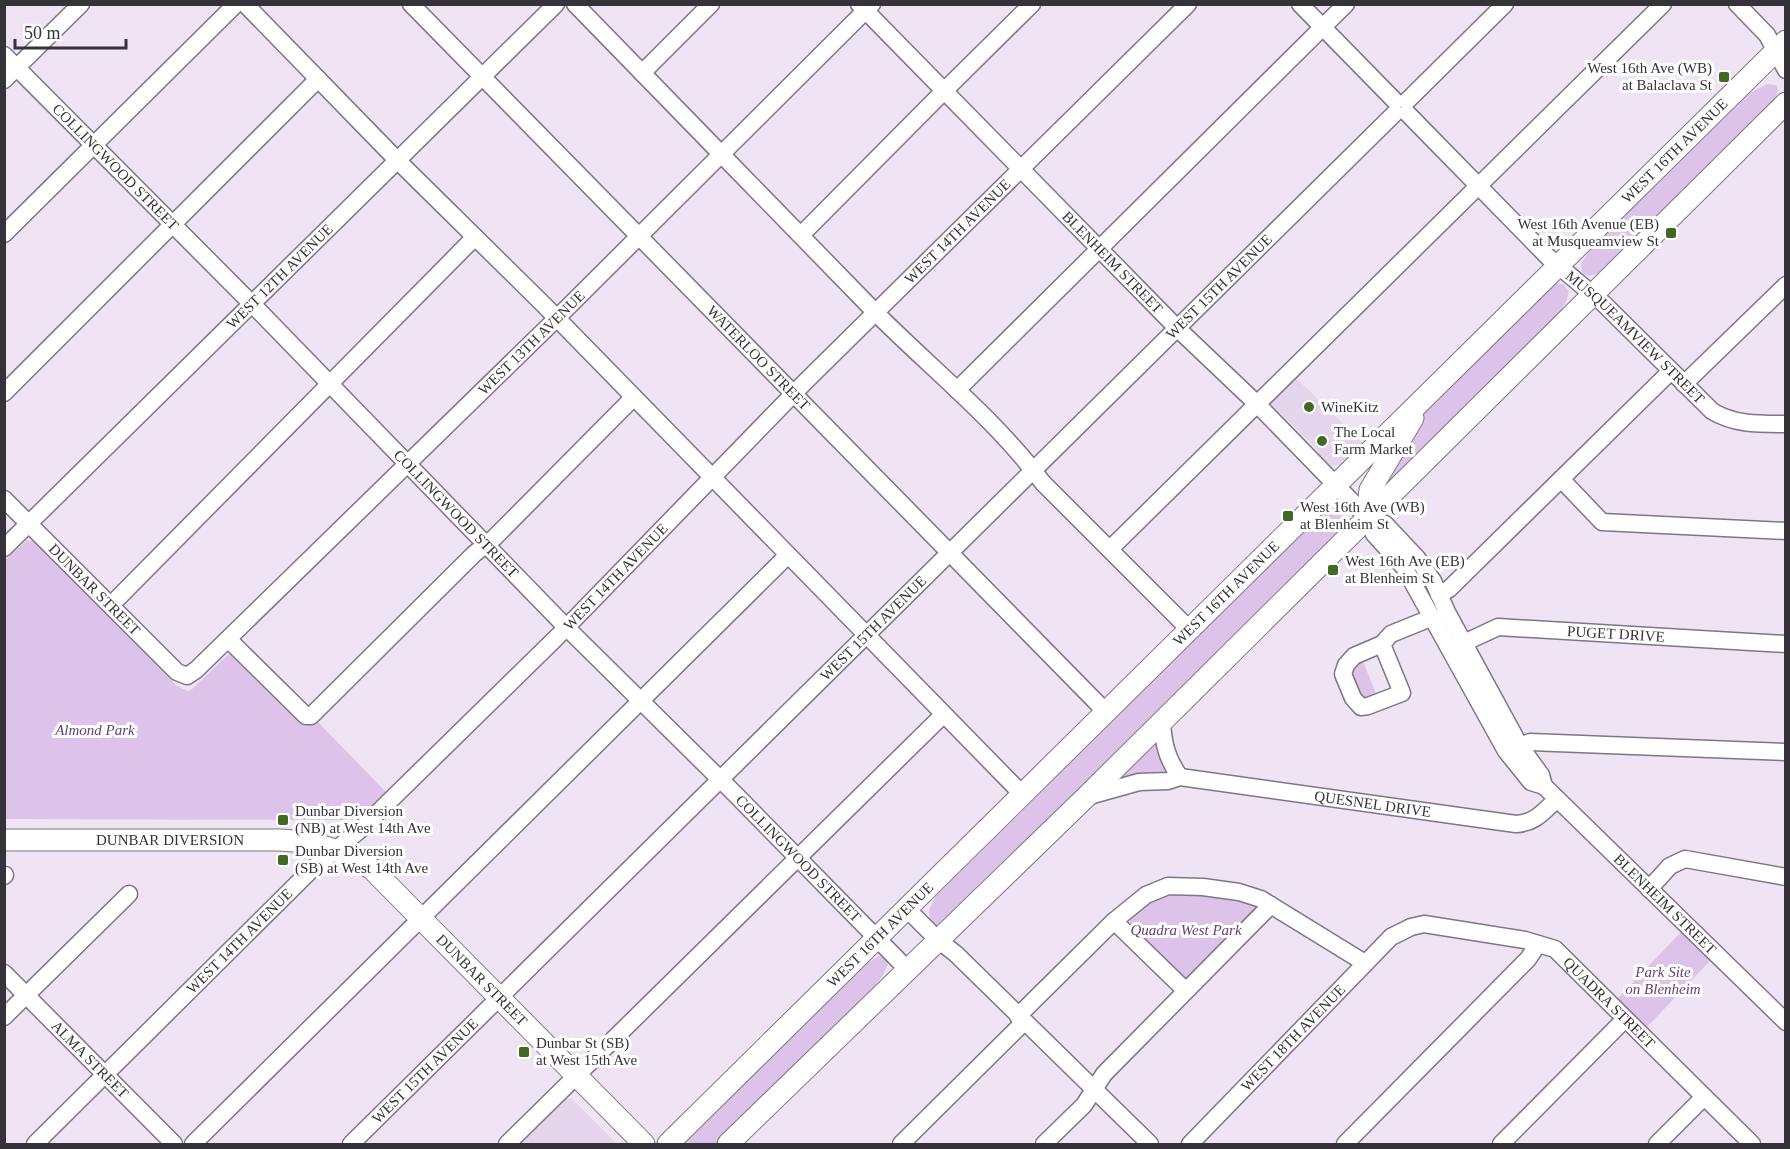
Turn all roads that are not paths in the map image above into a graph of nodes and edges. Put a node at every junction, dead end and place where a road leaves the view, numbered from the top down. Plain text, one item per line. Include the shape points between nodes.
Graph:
1 (81, 4) edge
2 (236, 4) edge
3 (245, 4) edge
4 (411, 4) edge
5 (556, 4) edge
6 (574, 4) edge
7 (711, 4) edge
8 (1032, 4) edge
9 (1188, 4) edge
10 (1300, 4) edge
11 (1346, 4) edge
12 (1505, 4) edge
13 (1663, 4) edge
14 (1737, 4) edge
15 (865, 7) edge
16 (1323, 27) junction
17 (1780, 45) edge
18 (4, 56) edge
19 (17, 68) junction
20 (1785, 70) edge
21 (642, 73) junction
22 (482, 77) junction
23 (318, 79) junction
24 (4, 80) edge
25 (944, 91) junction
26 (1785, 103) edge
27 (1401, 107) junction
28 (95, 145) junction
29 (720, 153) junction
30 (397, 160) junction
31 (1021, 170) junction
32 (1479, 187) junction
33 (171, 225) junction
34 (4, 234) edge
35 (801, 236) junction
36 (475, 237) junction
37 (638, 237) junction
38 (1100, 249) junction
39 (1557, 265) junction
40 (1785, 285) edge
41 (1592, 294) junction
42 (252, 304) junction
43 (876, 312) junction
44 (557, 318) junction
45 (1177, 328) junction
46 (1671, 371) junction
47 (1684, 384) junction
48 (330, 385) junction
49 (957, 390) junction
50 (4, 393) edge
51 (794, 394) junction
52 (633, 398) junction
53 (1422, 398) junction
54 (1257, 404) junction
55 (1782, 424) edge
56 (407, 464) junction
57 (1033, 470) junction
58 (712, 478) junction
59 (1561, 479) junction
60 (1336, 485) junction
61 (4, 499) edge
62 (1367, 517) junction
63 (29, 524) junction
64 (1785, 531) edge
65 (485, 545) junction
66 (4, 548) edge
67 (1110, 549) junction
68 (950, 553) junction
69 (788, 555) junction
70 (1439, 595) junction
71 (111, 605) junction
72 (1433, 617) junction
73 (566, 627) junction
74 (1189, 629) junction
75 (866, 635) junction
76 (228, 639) junction
77 (1382, 644) dead end
78 (1785, 644) edge
79 (1457, 646) junction
80 (187, 676) joint
81 (640, 702) junction
82 (1107, 712) junction
83 (943, 715) junction
84 (1162, 721) junction
85 (1520, 746) junction
86 (1785, 752) edge
87 (1180, 777) junction
88 (720, 780) junction
89 (1544, 786) junction
90 (1022, 794) junction
91 (1085, 798) junction
92 (1556, 800) junction
93 (4, 840) edge
94 (336, 850) junction
95 (797, 858) junction
96 (1785, 877) edge
97 (1649, 889) junction
98 (129, 894) dead end
99 (1271, 905) junction
100 (907, 909) junction
101 (421, 918) junction
102 (1114, 921) junction
103 (1399, 932) joint
104 (877, 938) junction
105 (938, 940) junction
106 (1538, 944) junction
107 (1365, 963) junction
108 (908, 970) junction
109 (4, 973) edge
110 (1185, 990) junction
111 (27, 995) junction
112 (500, 997) junction
113 (4, 1017) edge
114 (1021, 1019) junction
115 (1625, 1019) junction
116 (1785, 1022) edge
117 (104, 1074) junction
118 (576, 1075) junction
119 (1094, 1090) junction
120 (1704, 1096) junction
121 (35, 1144) edge
122 (174, 1144) edge
123 (193, 1144) edge
124 (351, 1144) edge
125 (507, 1144) edge
126 (644, 1144) edge
127 (668, 1144) edge
128 (728, 1144) edge
129 (901, 1144) edge
130 (1044, 1144) edge
131 (1150, 1144) edge
132 (1190, 1144) edge
133 (1345, 1144) edge
134 (1501, 1144) edge
135 (1657, 1144) edge
136 (1752, 1144) edge

1 - 19 street
2 - 28 street
3 - 23 street
4 - 22 street, WATERLOO STREET
5 - 22 street, WEST 12TH AVENUE
6 - 21 street
7 - 21 street
8 - 25 street
9 - 31 street, WEST 14TH AVENUE
10 - 16 street, MUSQUEAMVIEW STREET
11 - 16 street
12 - 27 street, WEST 15TH AVENUE
13 - 32 street
14 - 17 street
15 - 25 street, BLENHEIM STREET
15 - 29 street, WEST 13TH AVENUE
16 - 27 street, MUSQUEAMVIEW STREET
16 - 38 street
17 - 20 street
17 - 39 main road, WEST 16TH AVENUE
18 - 19 street, COLLINGWOOD STREET
19 - 24 street
19 - 28 street, COLLINGWOOD STREET
21 - 29 street
22 - 30 street, WEST 12TH AVENUE
22 - 37 street, WATERLOO STREET
23 - 30 street
23 - 33 street
25 - 31 street, BLENHEIM STREET
25 - 35 street
26 - 41 main road
27 - 32 street, MUSQUEAMVIEW STREET
27 - 45 street, WEST 15TH AVENUE
28 - 33 street, COLLINGWOOD STREET
28 - 34 street
29 - 35 street
29 - 37 street, WEST 13TH AVENUE
30 - 36 street
30 - 42 street, WEST 12TH AVENUE
31 - 38 street, BLENHEIM STREET
31 - 43 street, WEST 14TH AVENUE
32 - 39 street, MUSQUEAMVIEW STREET
32 - 54 street
33 - 42 street, COLLINGWOOD STREET
33 - 50 street
35 - 43 street
36 - 44 street
36 - 48 street
37 - 44 street, WEST 13TH AVENUE
37 - 51 street, WATERLOO STREET
38 - 45 street, BLENHEIM STREET
38 - 49 street
39 - 41 street, MUSQUEAMVIEW STREET
39 - 53 main road, WEST 16TH AVENUE
40 - 47 street
41 - 46 street, MUSQUEAMVIEW STREET
41 - 62 main road
42 - 48 street, COLLINGWOOD STREET
42 - 63 street, WEST 12TH AVENUE
43 - 49 street
43 - 51 street, WEST 14TH AVENUE
44 - 52 street
44 - 56 street, WEST 13TH AVENUE
45 - 54 street, BLENHEIM STREET
45 - 57 street, WEST 15TH AVENUE
46 - 47 street, MUSQUEAMVIEW STREET
46 - 59 street
47 - 55 street, MUSQUEAMVIEW STREET via 1726,419
48 - 56 street, COLLINGWOOD STREET
48 - 71 street
49 - 57 street
51 - 58 street, WEST 14TH AVENUE
51 - 68 street, WATERLOO STREET
52 - 58 street
52 - 65 street
53 - 60 main road, WEST 16TH AVENUE
53 - 62 main road via 1370,490
54 - 60 street, BLENHEIM STREET
54 - 67 street
56 - 65 street, COLLINGWOOD STREET
56 - 76 street, WEST 13TH AVENUE
57 - 67 street
57 - 68 street, WEST 15TH AVENUE
58 - 69 street
58 - 73 street, WEST 14TH AVENUE
59 - 64 street via 1602,522
59 - 70 street
60 - 62 street, BLENHEIM STREET
60 - 74 main road, WEST 16TH AVENUE
61 - 63 street, DUNBAR STREET
62 - 70 street, BLENHEIM STREET via 1385,524 1417,558
62 - 72 street, BLENHEIM STREET via 1374,534 1404,567
62 - 84 main road
63 - 66 street, WEST 12TH AVENUE
63 - 71 street, DUNBAR STREET
65 - 73 street, COLLINGWOOD STREET
65 - 76 street via 311,716 306,716
67 - 74 street
68 - 75 street, WEST 15TH AVENUE
68 - 82 street, WATERLOO STREET
69 - 75 street
69 - 81 street
70 - 79 street, BLENHEIM STREET
71 - 80 street, DUNBAR STREET via 177,672
72 - 77 street via 1391,634
72 - 79 street, BLENHEIM STREET
73 - 81 street, COLLINGWOOD STREET
73 - 94 street, WEST 14TH AVENUE
74 - 82 main road, WEST 16TH AVENUE
75 - 83 street
75 - 88 street, WEST 15TH AVENUE
76 - 80 street, WEST 13TH AVENUE
78 - 79 street, PUGET DRIVE via 1498,627
79 - 85 street, BLENHEIM STREET
79 - 89 street, BLENHEIM STREET via 1506,751 1531,782
81 - 88 street, COLLINGWOOD STREET
81 - 101 street
82 - 90 main road, WEST 16TH AVENUE
83 - 90 street
83 - 95 street
84 - 87 street via 1163,742
84 - 91 main road
85 - 86 street via 1530,742
85 - 89 street, BLENHEIM STREET via 1541,775
87 - 91 street, QUESNEL DRIVE via 1115,787
87 - 92 street, QUESNEL DRIVE via 1516,824 1527,824
88 - 95 street, COLLINGWOOD STREET
88 - 112 street, WEST 15TH AVENUE
89 - 92 street, BLENHEIM STREET
90 - 100 main road, WEST 16TH AVENUE
91 - 105 main road
92 - 97 street, BLENHEIM STREET
93 - 94 main road, DUNBAR DIVERSION via 280,840 310,842
94 - 101 main road, DUNBAR STREET via 372,869
94 - 117 street, WEST 14TH AVENUE
95 - 104 street, COLLINGWOOD STREET
95 - 118 street
96 - 97 street via 1685,859 1670,866
97 - 116 street, BLENHEIM STREET
98 - 111 street
99 - 102 street via 1239,892 1168,886 1146,895
99 - 107 street
99 - 110 street
100 - 104 main road, WEST 16TH AVENUE
100 - 105 street
101 - 112 main road, DUNBAR STREET
101 - 123 street
102 - 110 street
102 - 114 street
103 - 106 street, QUADRA STREET via 1424,924
103 - 107 street, WEST 18TH AVENUE
104 - 108 street, COLLINGWOOD STREET
104 - 127 main road, WEST 16TH AVENUE
105 - 108 main road
105 - 114 street
106 - 115 street, QUADRA STREET via 1555,949
106 - 133 street via 1528,959
107 - 132 street, WEST 18TH AVENUE
108 - 128 main road
109 - 111 street, ALMA STREET
110 - 119 street via 1104,1074
111 - 113 street
111 - 117 street, ALMA STREET
112 - 118 main road, DUNBAR STREET
112 - 124 street, WEST 15TH AVENUE
114 - 119 street
114 - 129 street
115 - 120 street, QUADRA STREET
115 - 134 street
117 - 121 street, WEST 14TH AVENUE
117 - 122 street, ALMA STREET
118 - 125 street
118 - 126 main road, DUNBAR STREET
119 - 130 street
119 - 131 street
120 - 135 street
120 - 136 street, QUADRA STREET

